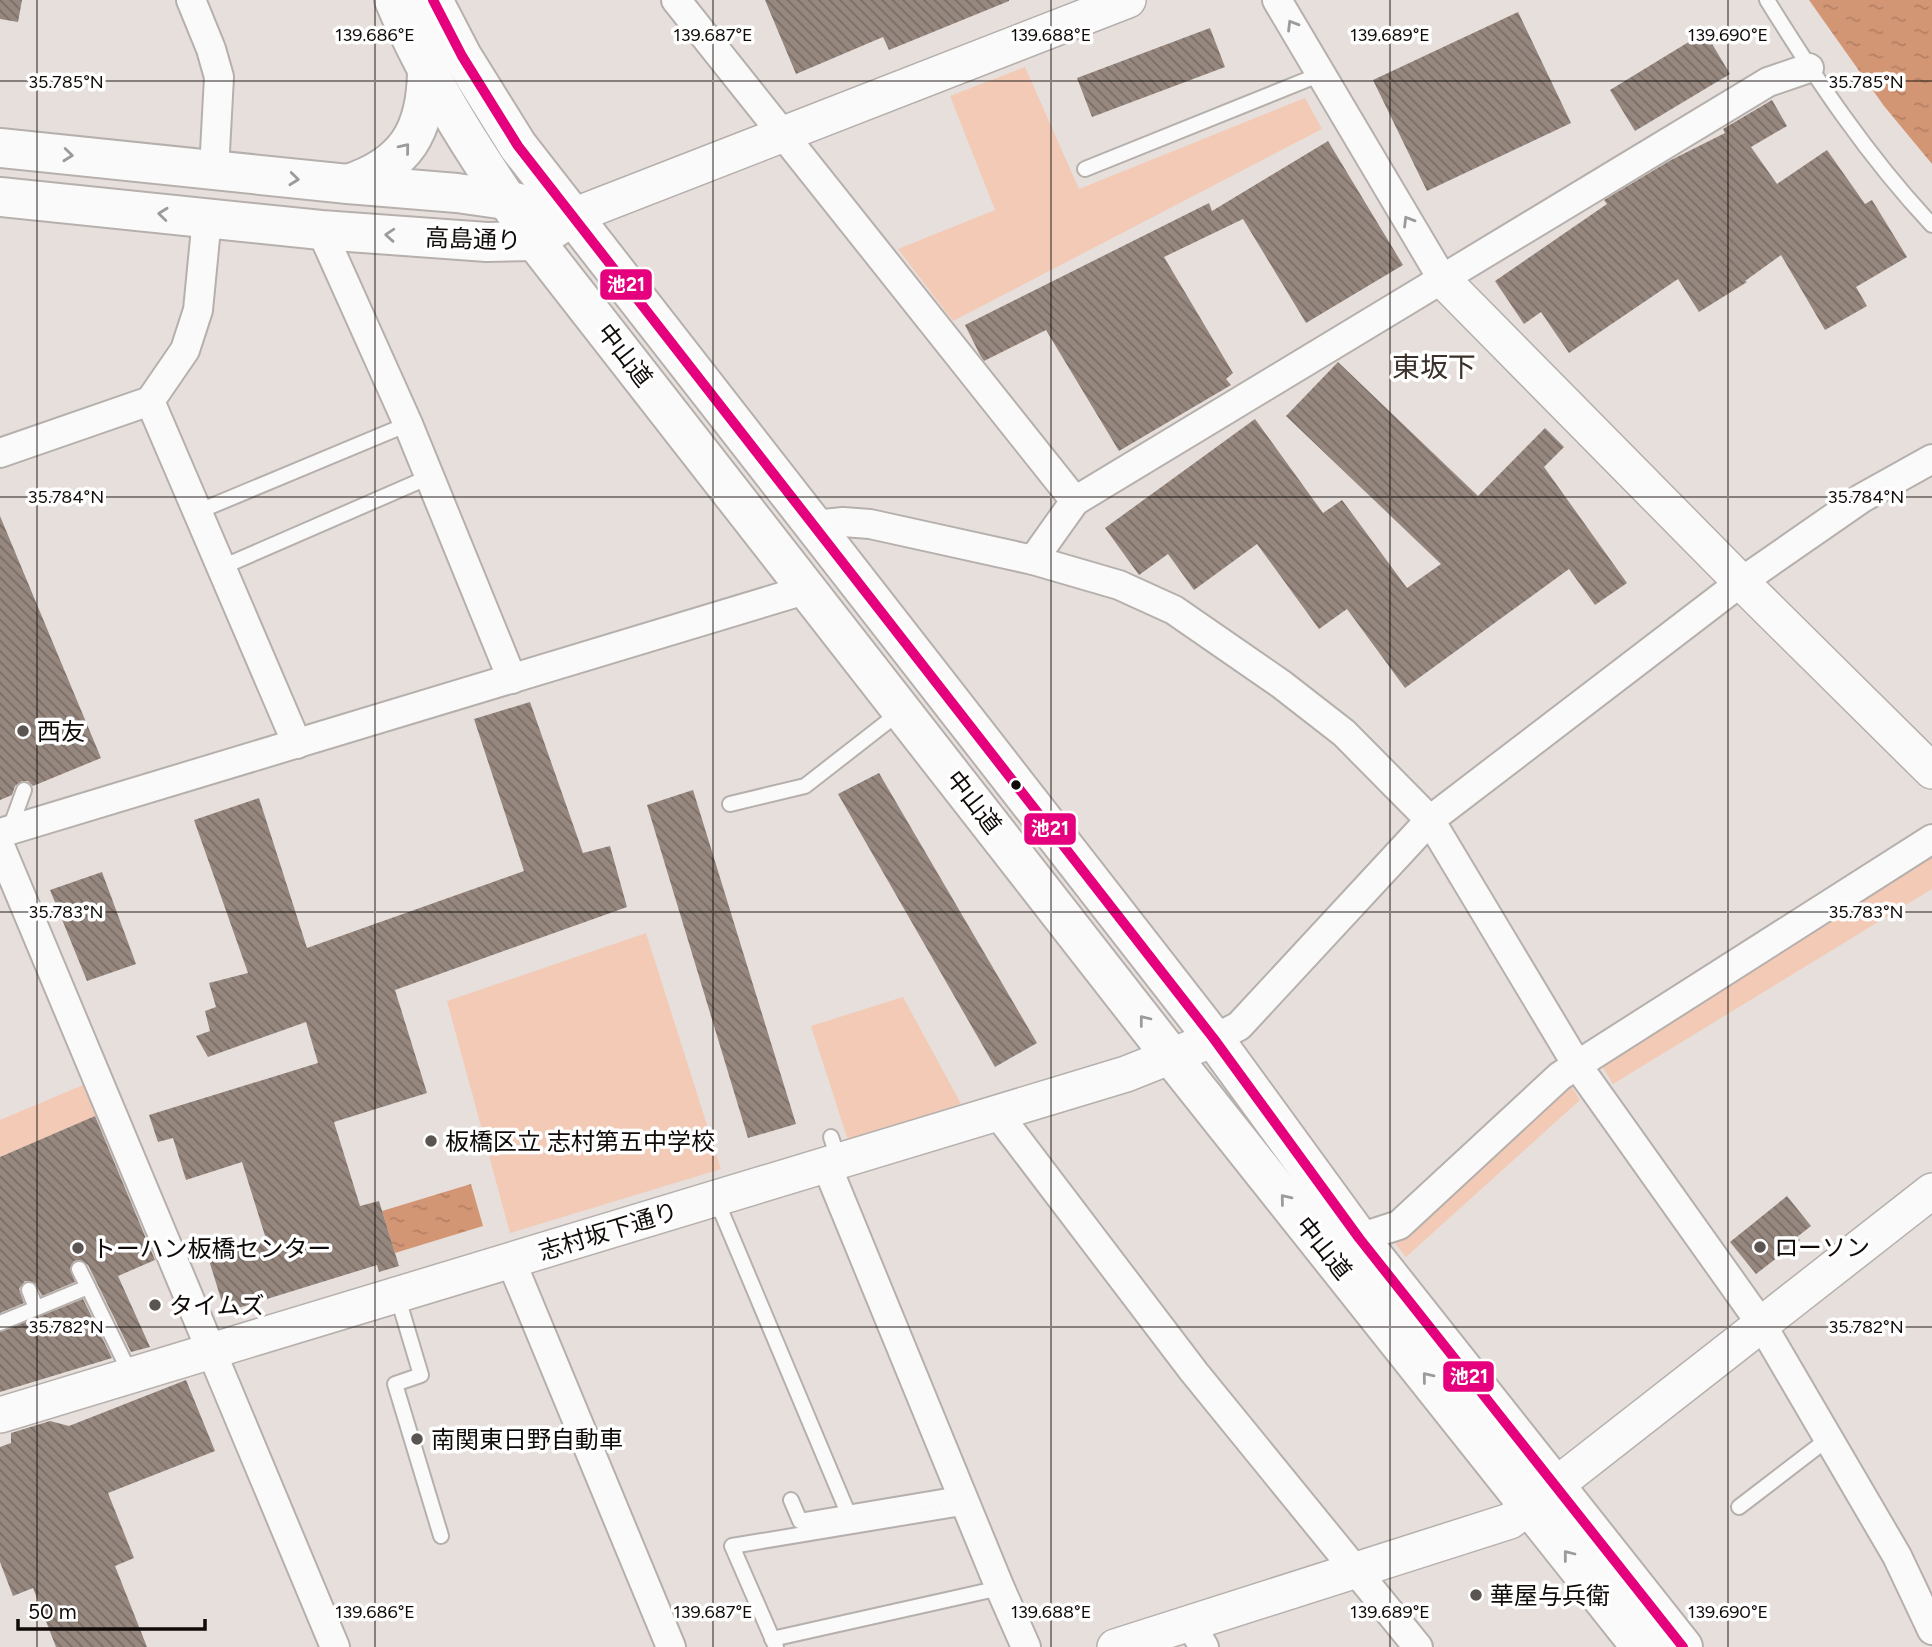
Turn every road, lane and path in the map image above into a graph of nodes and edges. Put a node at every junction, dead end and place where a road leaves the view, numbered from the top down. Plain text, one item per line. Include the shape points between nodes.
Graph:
1 (191, 0) edge
2 (394, 0) edge
3 (433, 0) edge
4 (676, 0) edge
5 (1128, 0) edge
6 (1277, 0) edge
7 (1767, 0) edge
8 (1810, 68) junction
9 (427, 72) junction
10 (1321, 74) junction
11 (781, 134) junction
12 (0, 148) edge
13 (1084, 169) dead end
14 (214, 170) junction
15 (348, 184) junction
16 (0, 197) edge
17 (506, 200) junction
18 (573, 216) junction
19 (207, 218) junction
20 (1932, 225) edge
21 (321, 230) junction
22 (535, 241) junction
23 (1443, 280) junction
24 (150, 401) junction
25 (408, 424) junction
26 (0, 453) edge
27 (1932, 459) edge
28 (429, 477) junction
29 (1075, 502) junction
30 (197, 512) junction
31 (814, 525) junction
32 (1033, 561) junction
33 (220, 568) junction
34 (1741, 582) junction
35 (808, 589) junction
36 (512, 679) junction
37 (902, 710) junction
38 (297, 744) junction
39 (1932, 771) edge
40 (24, 790) dead end
41 (730, 804) dead end
42 (1430, 820) junction
43 (3, 837) edge
44 (1932, 839) edge
45 (1214, 1039) junction
46 (1171, 1056) junction
47 (1577, 1065) junction
48 (997, 1113) junction
49 (832, 1154) junction
50 (1932, 1191) edge
51 (716, 1198) junction
52 (1359, 1238) junction
53 (510, 1261) junction
54 (79, 1269) dead end
55 (88, 1287) junction
56 (29, 1290) dead end
57 (397, 1295) junction
58 (36, 1308) junction
59 (0, 1323) edge
60 (1762, 1325) junction
61 (212, 1350) junction
62 (131, 1375) junction
63 (0, 1415) edge
64 (1829, 1438) junction
65 (1543, 1495) junction
66 (791, 1500) dead end
67 (964, 1500) junction
68 (1739, 1507) dead end
69 (848, 1513) junction
70 (441, 1536) dead end
71 (1357, 1570) junction
72 (1000, 1588) junction
73 (1932, 1630) edge
74 (1197, 1635) edge
75 (774, 1643) edge
76 (335, 1647) edge
77 (671, 1647) edge
78 (1026, 1647) edge
79 (1115, 1647) edge
80 (1418, 1647) edge
81 (1641, 1647) edge
82 (1683, 1647) edge

1 - 14 street via 219,77
2 - 9 main road, 中山道
3 - 18 main road, 中山道 via 489,103
4 - 11 street
5 - 11 street
10 -> 6 street
7 - 8 lane
8 - 20 lane via 1882,168
8 - 23 street via 1768,82
15 -> 9 main road via 384,169 412,141 424,110
9 - 17 main road, 中山道
10 - 13 lane
23 -> 10 street
11 - 18 street
11 - 29 street
12 -> 14 main road, 高島通り
14 -> 15 main road, 高島通り
15 - 17 main road, 高島通り
19 -> 16 main road, 高島通り
17 - 18 main road, 高島通り
17 - 22 main road, 中山道
18 - 22 main road, 高島通り
18 - 31 main road, 中山道
19 - 21 main road, 高島通り
19 - 24 street via 198,310 186,349
22 -> 21 main road, 高島通り
21 - 25 street
22 - 35 main road, 中山道
23 - 29 street
23 - 34 street
24 - 26 street
24 - 30 street
25 - 28 street
25 - 30 lane
27 - 34 street via 1862,498
28 - 33 lane
28 - 36 street
29 - 32 street
30 - 33 street
31 - 32 street via 870,524
31 - 45 main road, 中山道
32 - 42 street via 1119,585 1174,610 1344,733
33 - 38 street
34 - 39 street
34 - 42 street
35 - 36 street
35 - 37 main road, 中山道
36 - 38 street
37 - 41 lane via 805,786
46 -> 37 main road, 中山道
38 - 43 street
40 - 43 lane
42 - 45 street via 1239,1026
42 - 47 street
43 - 61 street via 180,1292
44 - 47 street
45 - 46 street, 志村坂下通り
45 - 52 main road, 中山道
46 - 48 street, 志村坂下通り
65 -> 46 main road, 中山道
47 - 52 street via 1399,1225
47 - 60 street
48 - 49 street, 志村坂下通り
48 - 71 street via 1194,1373
49 - 51 street, 志村坂下通り
49 - 67 street
50 - 60 street
51 - 53 street, 志村坂下通り
51 - 69 lane
52 - 65 main road, 中山道
53 - 57 street, 志村坂下通り
53 - 77 street
54 - 55 lane
55 - 58 lane
55 - 62 lane
56 - 58 lane
57 - 61 street, 志村坂下通り
57 - 70 lane via 421,1375 395,1384
58 - 59 lane
60 - 64 street
60 - 65 street
61 - 62 street, 志村坂下通り
61 - 76 street
62 - 63 street, 志村坂下通り
64 - 68 lane
64 - 73 street via 1897,1556
65 - 71 street via 1504,1524
81 -> 65 main road, 中山道
65 - 82 main road, 中山道
66 - 69 lane via 800,1521
67 - 69 lane
67 - 72 street
67 - 75 lane via 732,1546
71 - 74 street
71 - 80 street
72 - 75 lane
72 - 78 street
74 - 79 street

